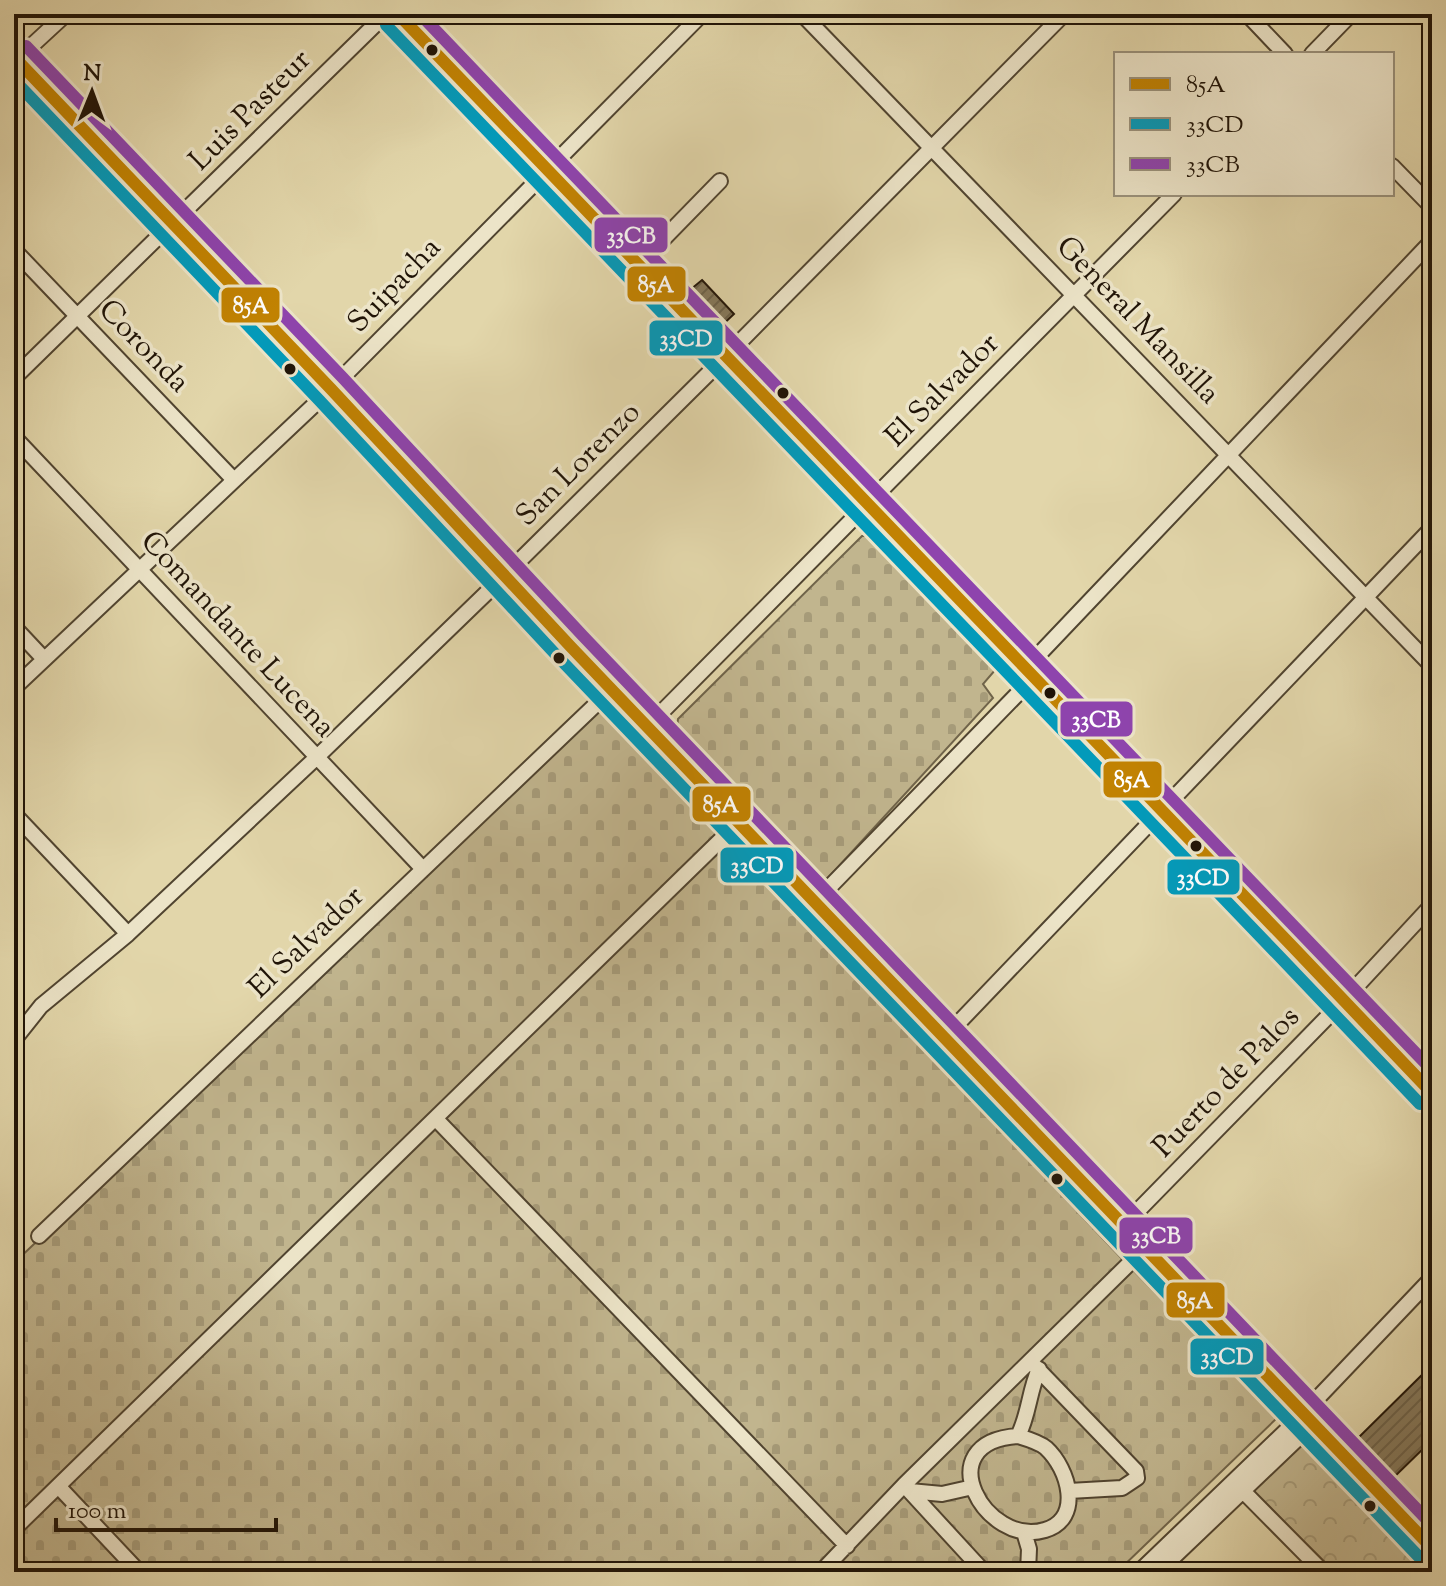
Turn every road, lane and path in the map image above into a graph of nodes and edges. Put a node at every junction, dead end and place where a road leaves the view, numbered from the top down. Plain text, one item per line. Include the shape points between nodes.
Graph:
1 (66, 14) edge
2 (386, 14) edge
3 (398, 14) edge
4 (702, 14) edge
5 (802, 14) edge
6 (1064, 14) edge
7 (1247, 14) edge
8 (1351, 14) edge
9 (1283, 52) edge
10 (1314, 52) edge
11 (15, 60) edge
12 (933, 147) junction
13 (1394, 168) edge
14 (545, 170) junction
15 (720, 181) dead end
16 (1172, 196) edge
17 (1432, 207) edge
18 (173, 225) junction
19 (1432, 241) edge
20 (14, 250) edge
21 (637, 266) junction
22 (1075, 294) junction
23 (78, 317) junction
24 (725, 357) junction
25 (14, 378) edge
26 (331, 389) junction
27 (14, 437) edge
28 (1229, 454) junction
29 (234, 480) junction
30 (868, 504) junction
31 (1432, 528) edge
32 (139, 568) junction
33 (505, 575) junction
34 (1365, 598) junction
35 (14, 627) edge
36 (44, 659) junction
37 (1432, 666) edge
38 (1031, 672) junction
39 (14, 688) edge
40 (612, 689) junction
41 (648, 726) junction
42 (317, 757) junction
43 (1161, 812) junction
44 (14, 814) edge
45 (739, 822) junction
46 (423, 869) junction
47 (816, 901) junction
48 (1432, 905) edge
49 (128, 934) junction
50 (1343, 1001) junction
51 (944, 1038) junction
52 (14, 1040) edge
53 (1432, 1093) edge
54 (436, 1119) junction
55 (1123, 1226) junction
56 (39, 1236) dead end
57 (1144, 1249) junction
58 (1432, 1278) edge
59 (1034, 1365) junction
60 (1307, 1420) junction
61 (964, 1426) junction
62 (1018, 1436) junction
63 (983, 1446) junction
64 (1238, 1486) junction
65 (59, 1487) junction
66 (973, 1487) junction
67 (907, 1488) junction
68 (1069, 1491) junction
69 (14, 1529) edge
70 (1024, 1532) junction
71 (847, 1546) junction
72 (1432, 1548) edge
73 (139, 1572) edge
74 (821, 1572) edge
75 (984, 1572) edge
76 (1028, 1572) edge
77 (1139, 1572) edge
78 (1158, 1572) edge
79 (1323, 1572) edge

1 - 11 street
2 - 18 street, Luis Pasteur
3 - 14 street
4 - 14 street, Suipacha
5 - 12 street, General Mansilla
6 - 12 street, San Lorenzo
7 - 9 street
8 - 10 street
11 - 18 street
12 - 22 street, General Mansilla
12 - 24 street, San Lorenzo
13 - 17 street
14 - 21 street
14 - 26 street, Suipacha
15 - 21 street
16 - 22 street, El Salvador
18 - 23 street, Luis Pasteur
18 - 26 street
19 - 28 street
20 - 23 street, Coronda
21 - 24 street
22 - 28 street, General Mansilla
22 - 30 street, El Salvador
23 - 25 street, Luis Pasteur
23 - 29 street, Coronda
24 - 30 street
24 - 33 street, San Lorenzo
26 - 29 street, Suipacha
26 - 33 street
27 - 32 street, Comandante Lucena
28 - 34 street, General Mansilla
28 - 38 street
29 - 32 street, Suipacha
30 - 38 street
30 - 41 street, El Salvador
31 - 34 street
32 - 36 street, Suipacha
32 - 42 street, Comandante Lucena
33 - 40 street
33 - 42 street, San Lorenzo
34 - 37 street, General Mansilla
34 - 43 street
35 - 36 street
36 - 39 street, Suipacha
38 - 43 street
38 - 47 street
40 - 41 street
40 - 46 street, El Salvador
41 - 45 street
42 - 46 street, Comandante Lucena
42 - 49 street, San Lorenzo
43 - 50 street
43 - 51 street
44 - 49 street
45 - 47 street
45 - 54 street
46 - 56 street, El Salvador
47 - 51 street
48 - 50 street, Puerto de Palos
49 - 52 street, San Lorenzo via 49,998
50 - 53 street
50 - 55 street, Puerto de Palos
51 - 55 street
54 - 65 street
54 - 71 street
55 - 57 street
57 - 59 street
57 - 60 street
58 - 60 street
59 - 61 street
59 - 62 street
59 - 68 street via 1136,1471 1137,1478 1122,1488
60 - 64 street
60 - 72 street
61 - 63 street
61 - 67 street
62 - 63 street
62 - 68 street via 1046,1448
63 - 66 street via 974,1458
64 - 77 street
64 - 78 street
64 - 79 street
65 - 69 street
65 - 73 street
66 - 67 street via 942,1494
66 - 70 street via 993,1516
67 - 71 street
67 - 75 street
68 - 70 street via 1068,1508 1054,1527
70 - 76 street
71 - 74 street

